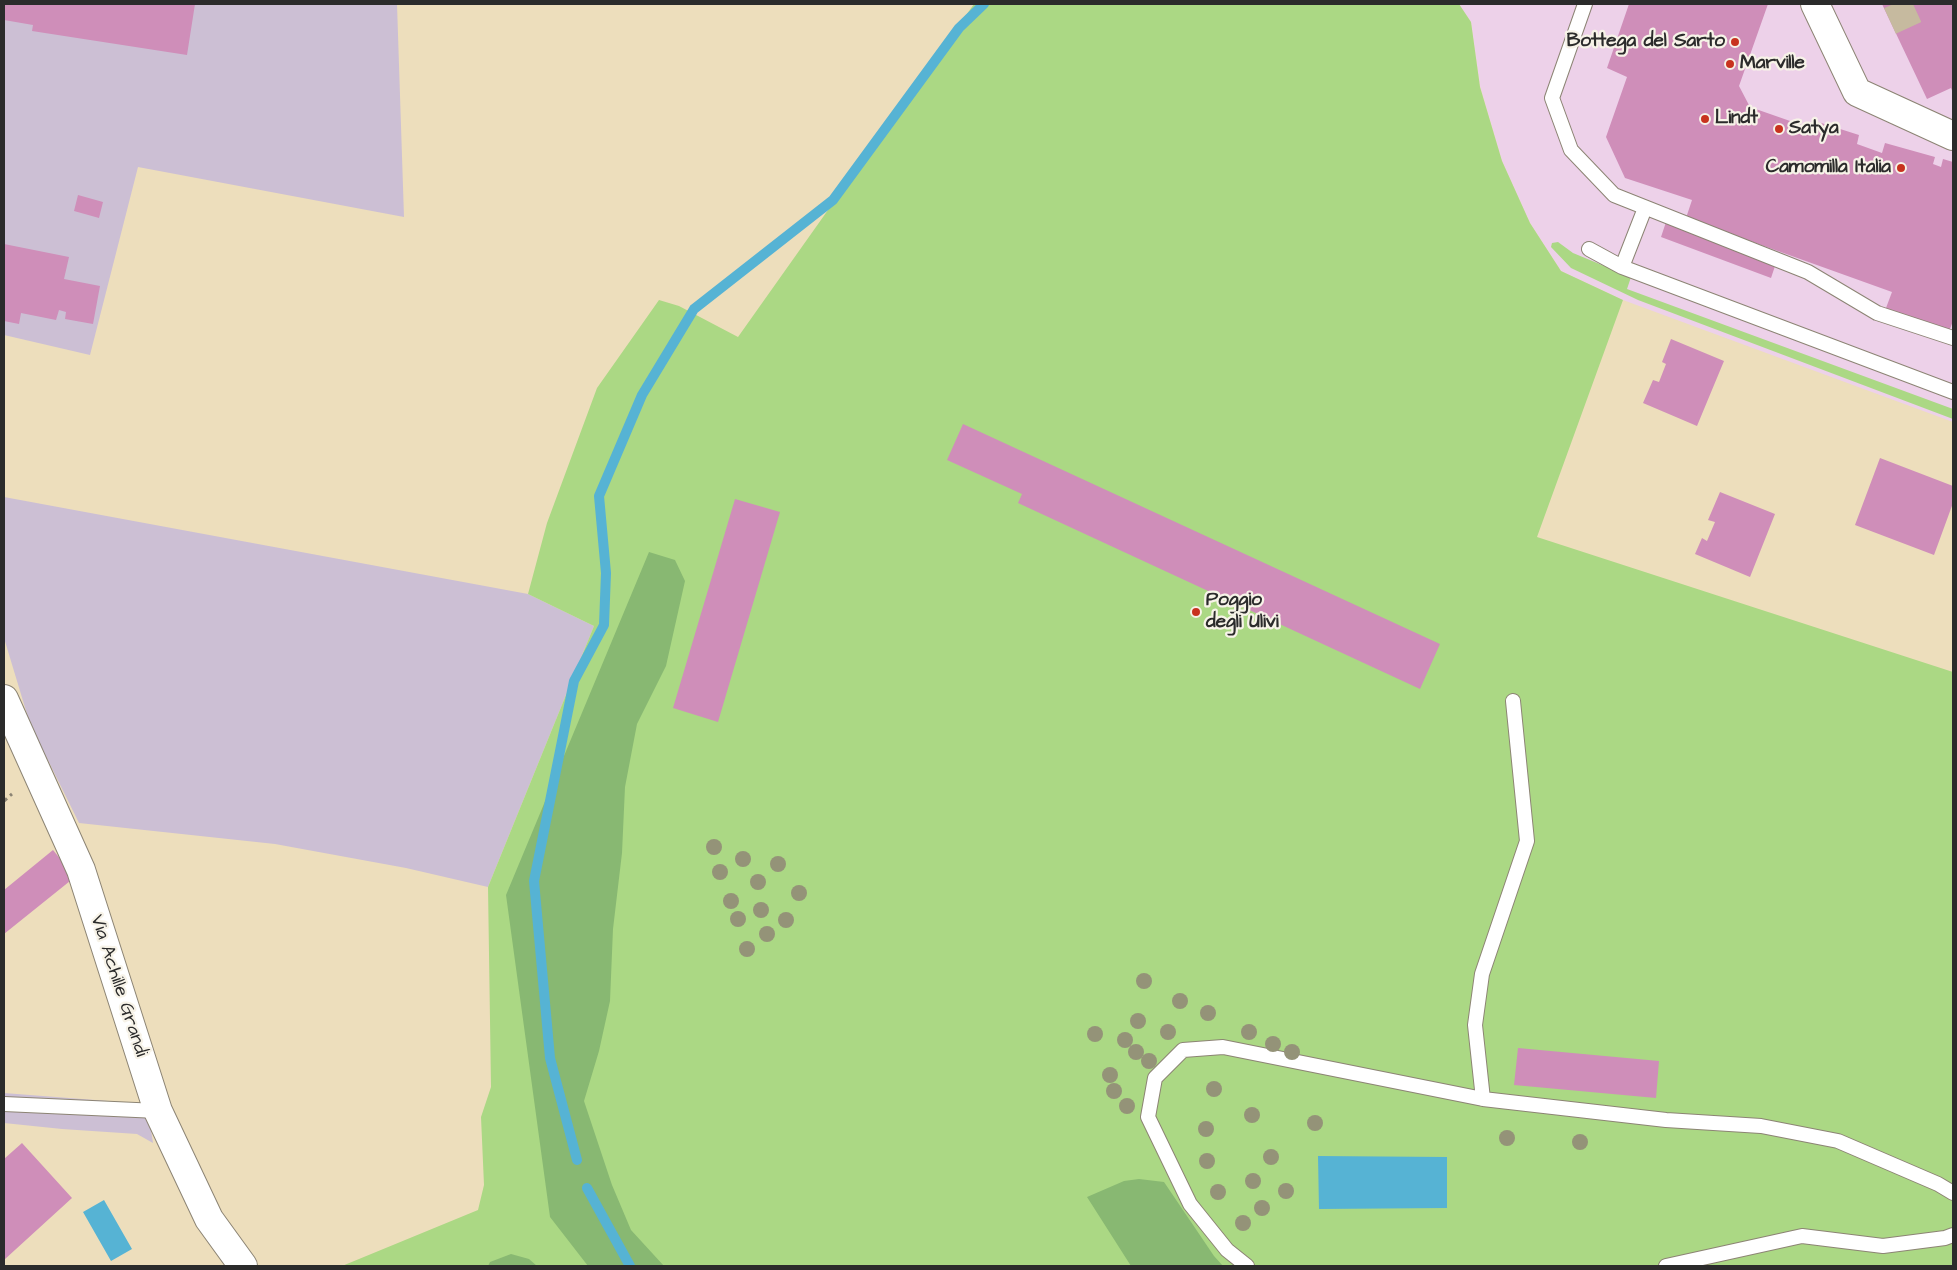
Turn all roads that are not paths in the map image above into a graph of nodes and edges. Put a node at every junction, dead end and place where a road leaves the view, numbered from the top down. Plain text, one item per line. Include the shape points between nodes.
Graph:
1 (1585, 4) edge
2 (1815, 4) edge
3 (1953, 136) edge
4 (1645, 208) junction
5 (1589, 249) dead end
6 (1622, 267) junction
7 (1953, 338) edge
8 (1953, 392) edge
9 (4, 699) edge
10 (1513, 701) dead end
11 (1483, 1099) junction
12 (4, 1104) edge
13 (158, 1111) junction
14 (1953, 1193) edge
15 (1953, 1235) edge
16 (243, 1266) edge
17 (1247, 1266) edge
18 (1666, 1266) edge

1 - 4 lane via 1552,98 1571,150 1614,195
2 - 3 street via 1857,92
4 - 6 lane
4 - 7 lane via 1808,272 1877,313
5 - 6 lane
6 - 8 lane
9 - 13 street, Via Achille Grandi via 81,870
10 - 11 lane via 1527,841 1482,974 1475,1024
11 - 14 lane via 1666,1120 1761,1126 1838,1141
11 - 17 lane via 1223,1047 1183,1050 1155,1078 1148,1117 1190,1204 1228,1250
12 - 13 lane
13 - 16 street, Via Achille Grandi via 209,1219
15 - 18 lane via 1883,1246 1802,1236

